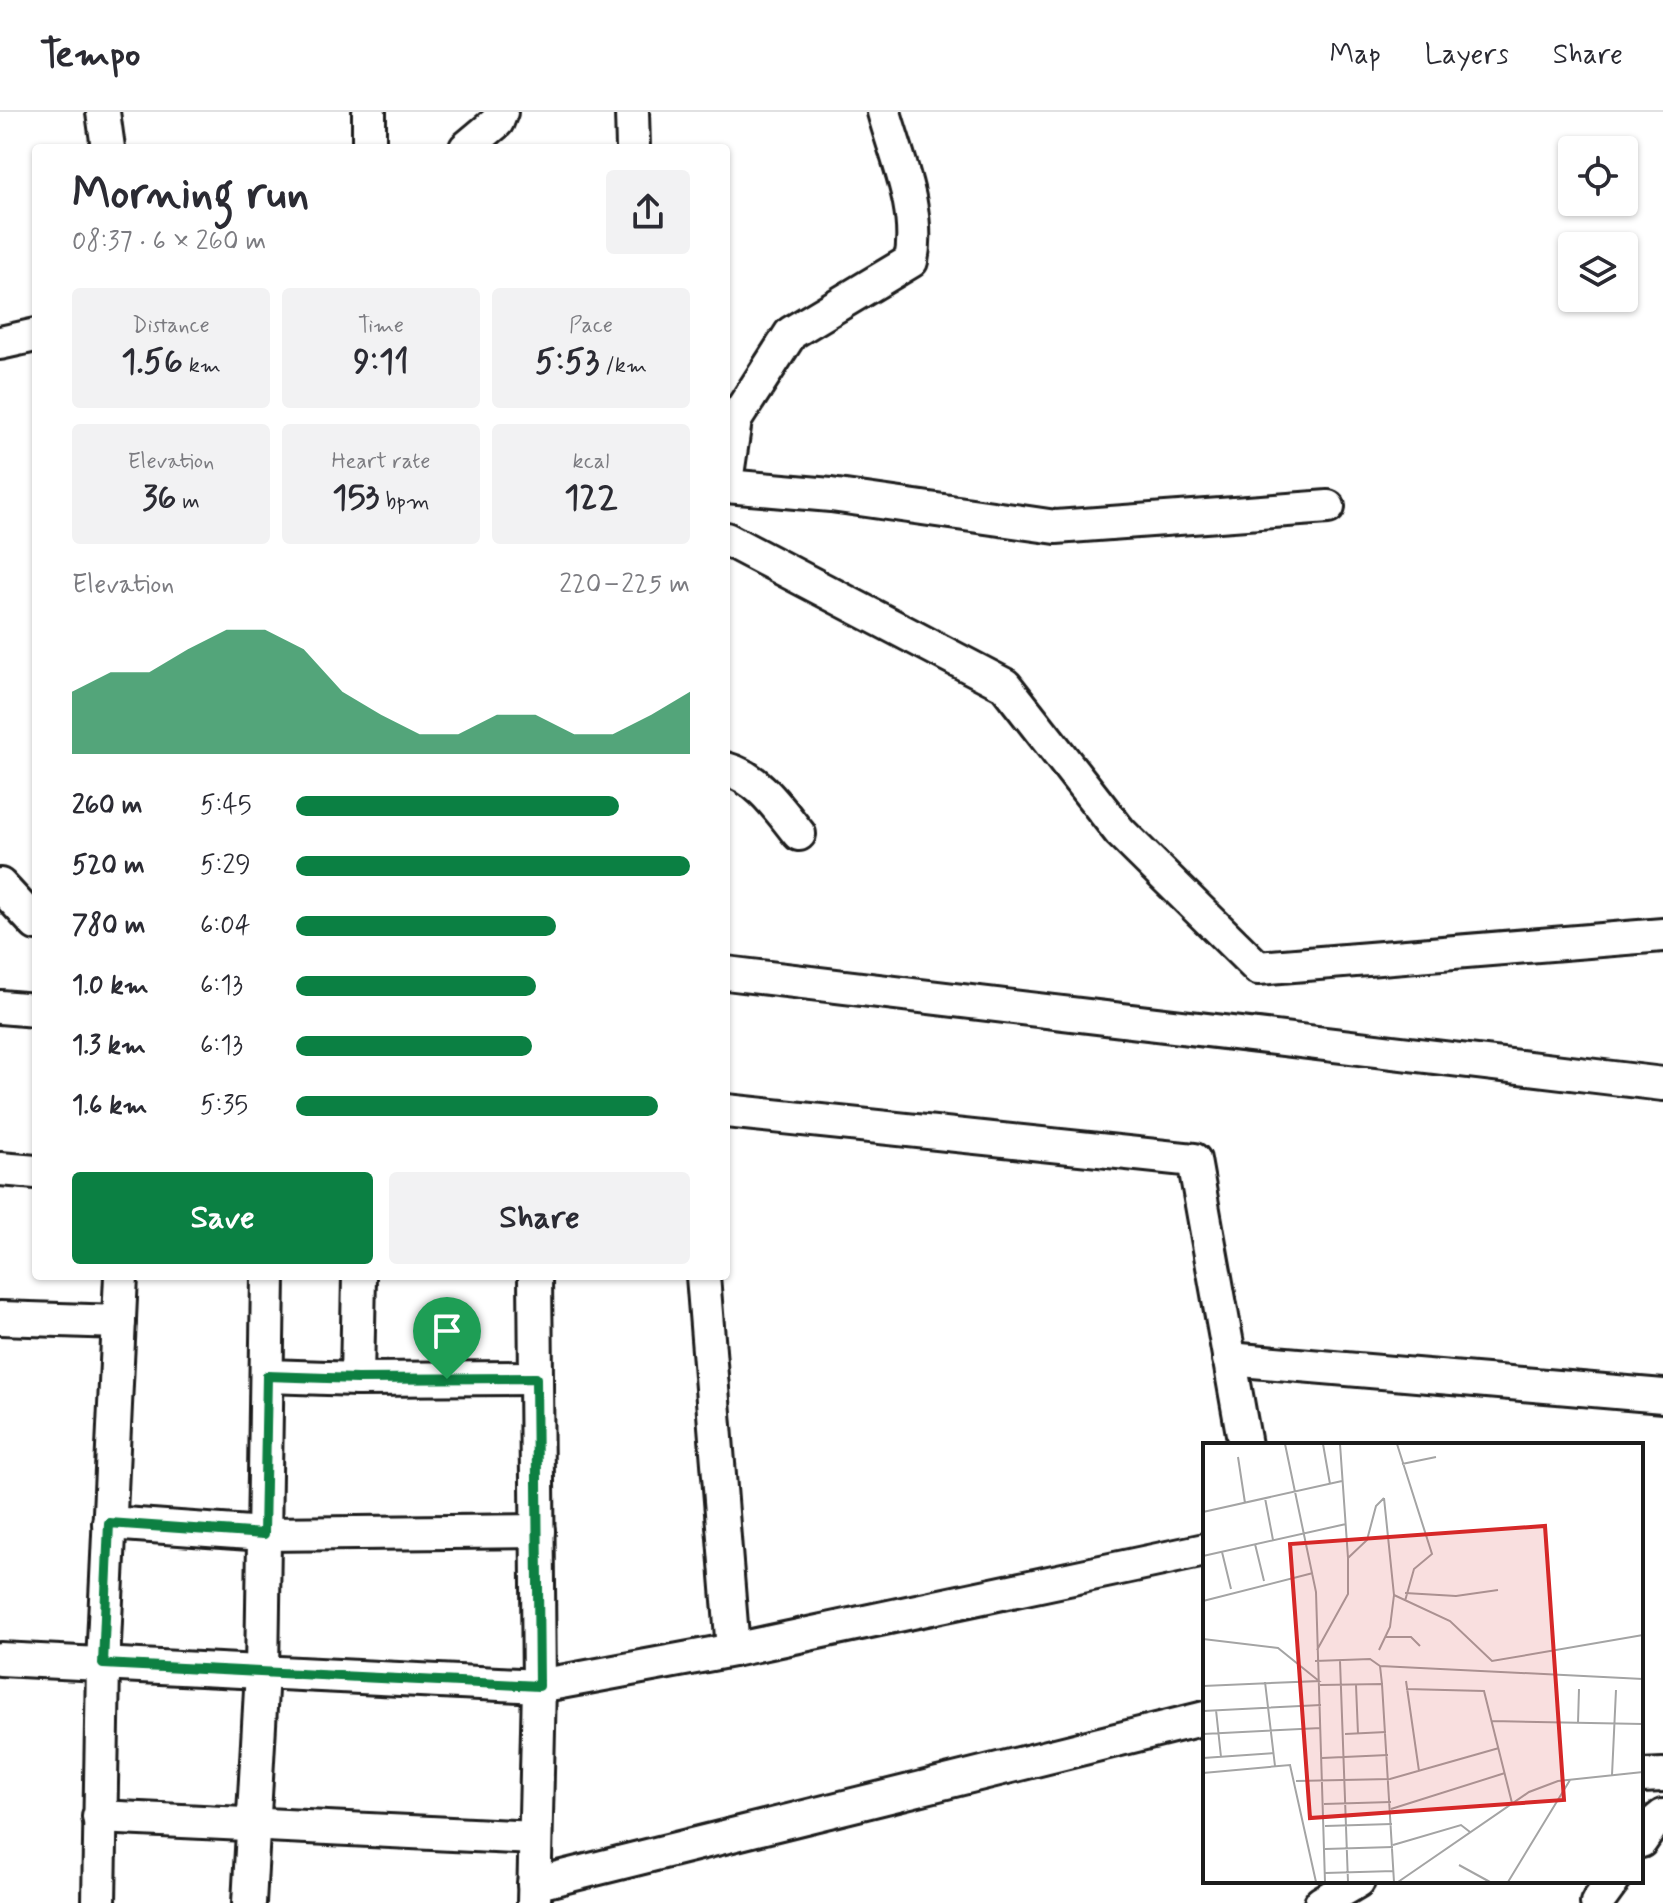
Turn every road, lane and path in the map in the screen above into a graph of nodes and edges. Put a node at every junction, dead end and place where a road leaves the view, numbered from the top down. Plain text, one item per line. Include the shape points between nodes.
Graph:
1 (103, 112) edge
2 (369, 112) edge
3 (501, 112) edge
4 (632, 112) edge
5 (884, 112) edge
6 (107, 144) edge
7 (369, 144) edge
8 (471, 144) edge
9 (633, 144) edge
10 (32, 336) edge
11 (0, 343) edge
12 (730, 456) edge
13 (730, 484) edge
14 (1328, 507) dead end
15 (730, 541) edge
16 (730, 770) edge
17 (799, 834) dead end
18 (0, 885) edge
19 (32, 920) edge
20 (1663, 935) edge
21 (730, 973) edge
22 (0, 1007) edge
23 (32, 1010) edge
24 (1663, 1084) edge
25 (730, 1111) edge
26 (0, 1169) edge
27 (32, 1172) edge
28 (121, 1280) edge
29 (268, 1280) edge
30 (359, 1280) edge
31 (535, 1280) edge
32 (703, 1280) edge
33 (0, 1318) edge
34 (119, 1322) junction
35 (1229, 1359) junction
36 (267, 1376) junction
37 (536, 1378) junction
38 (357, 1379) junction
39 (1663, 1396) edge
40 (1245, 1443) edge
41 (109, 1523) junction
42 (538, 1531) junction
43 (264, 1534) junction
44 (1203, 1550) edge
45 (733, 1650) junction
46 (0, 1659) edge
47 (103, 1664) junction
48 (262, 1672) junction
49 (539, 1686) junction
50 (1203, 1719) edge
51 (1663, 1775) edge
52 (1643, 1776) edge
53 (1663, 1816) edge
54 (99, 1817) junction
55 (253, 1825) junction
56 (535, 1838) junction
57 (1643, 1838) edge
58 (1353, 1883) edge
59 (1612, 1883) edge
60 (534, 1893) edge
61 (1323, 1895) edge
62 (99, 1903) edge
63 (249, 1903) edge
64 (1597, 1903) edge

1 - 6 street
2 - 7 street
3 - 8 street
4 - 9 street
5 - 12 street via 913,215 911,261 791,333 735,420
10 - 11 street
13 - 14 street via 1056,527
15 - 20 street via 1005,685 1120,832 1258,968
16 - 17 street via 759,785
18 - 19 street
21 - 24 street
22 - 23 street
25 - 35 street via 1194,1160
26 - 27 street
28 - 34 street
29 - 36 street
30 - 38 street
31 - 37 street
32 - 45 street
33 - 34 street
34 - 41 street
35 - 39 street
35 - 40 street
36 - 38 street
36 - 43 street
37 - 38 street
37 - 42 street
41 - 43 street
41 - 47 street
42 - 43 street
42 - 49 street
43 - 48 street
44 - 45 street
45 - 49 street
46 - 47 street
47 - 48 street
47 - 54 street
48 - 49 street
48 - 55 street
49 - 56 street
50 - 60 street
51 - 52 street
53 - 57 street
54 - 55 street
54 - 62 street
55 - 56 street
55 - 63 street
56 - 60 street
58 - 61 street
59 - 64 street

